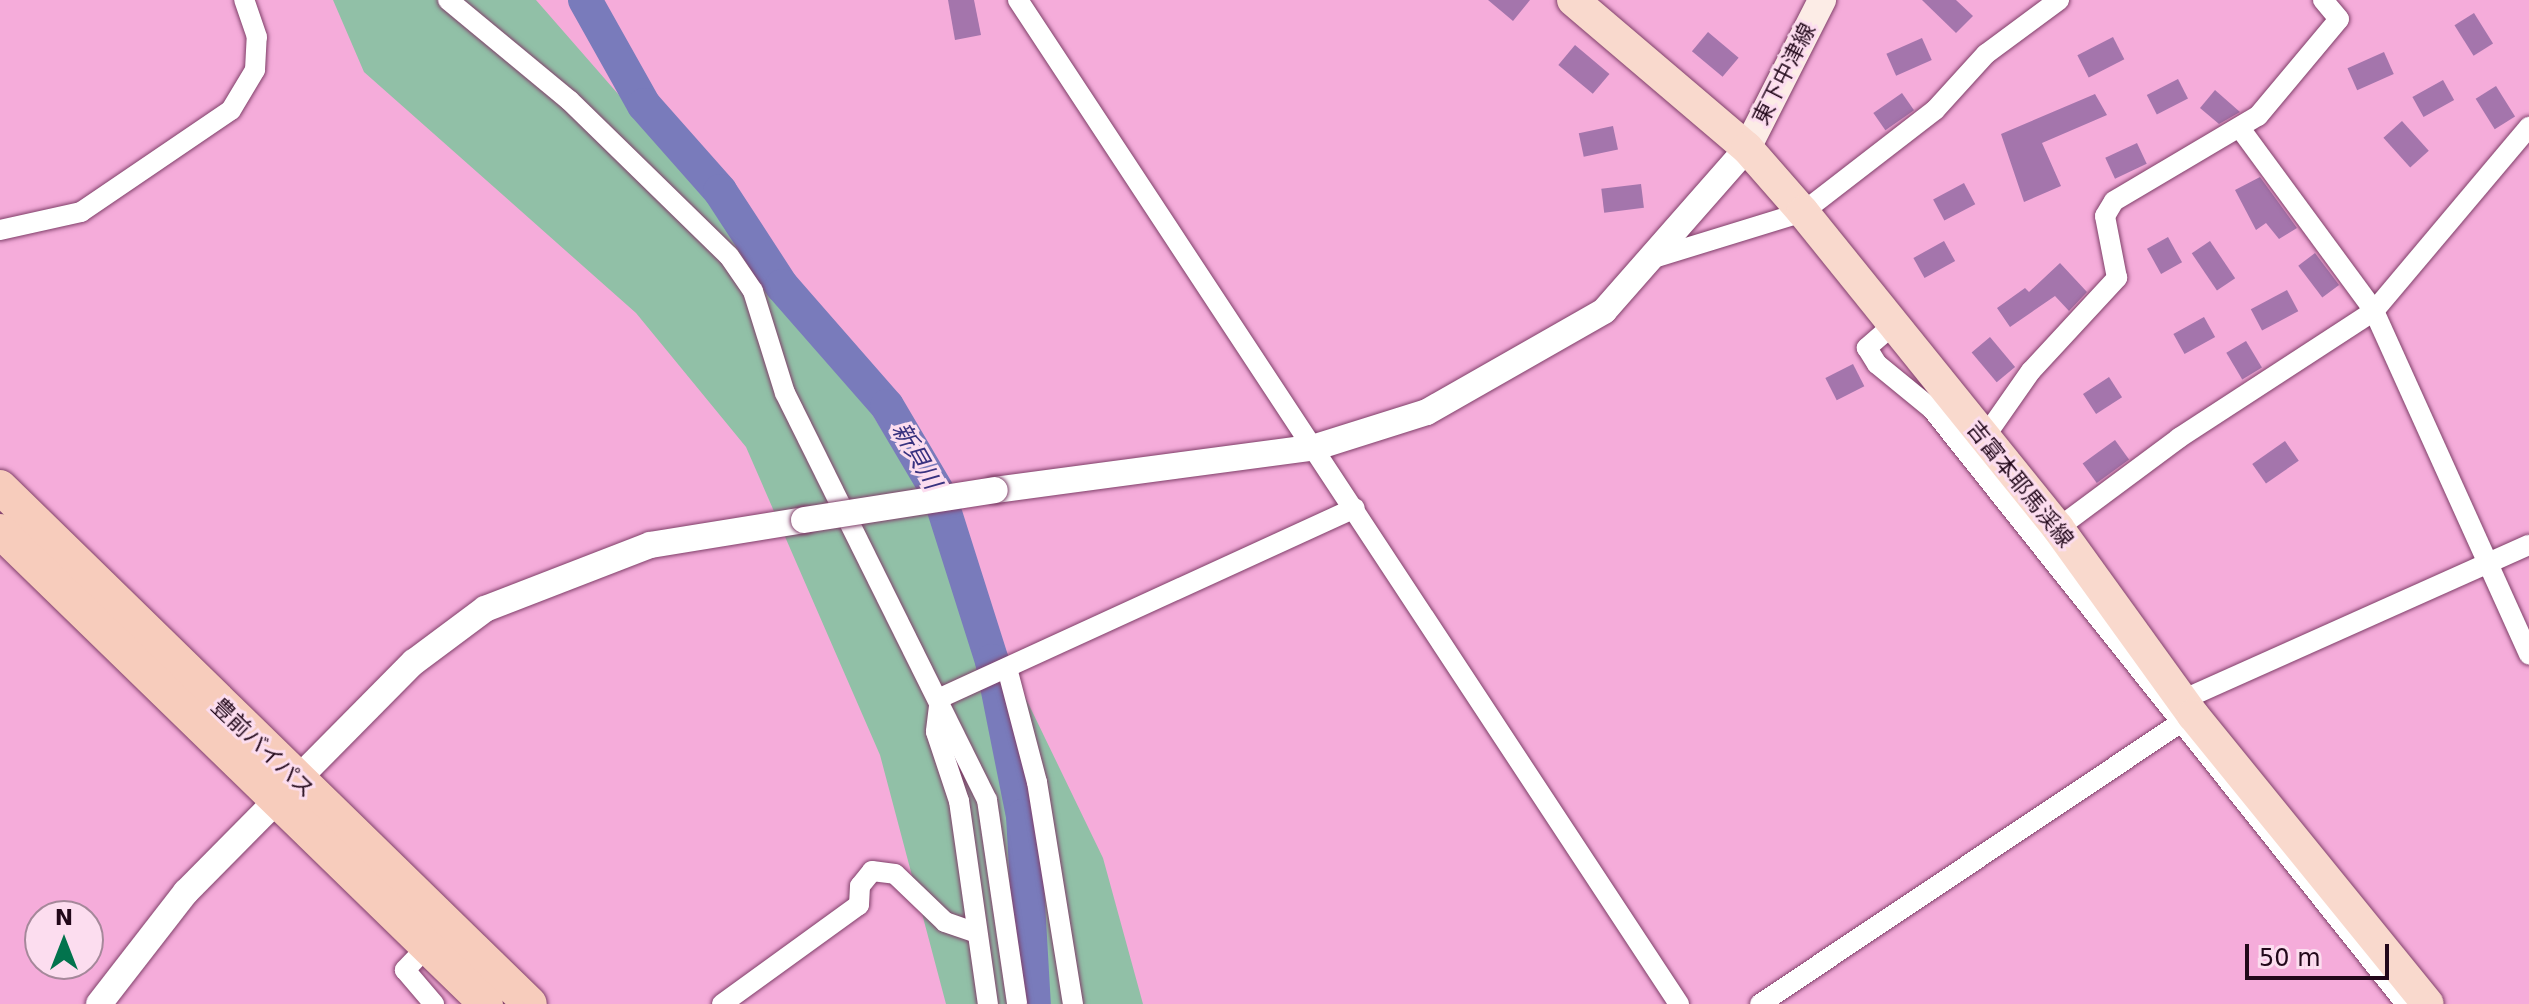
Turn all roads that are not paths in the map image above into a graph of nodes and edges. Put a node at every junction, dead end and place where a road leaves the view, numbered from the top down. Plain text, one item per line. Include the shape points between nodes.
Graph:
1 (244, 0) edge
2 (448, 0) edge
3 (1018, 0) edge
4 (1573, 0) edge
5 (1822, 0) edge
6 (2059, 0) edge
7 (2323, 0) edge
8 (2529, 127) edge
9 (2242, 131) junction
10 (1747, 148) junction
11 (1803, 212) junction
12 (0, 230) edge
13 (1657, 257) junction
14 (2374, 311) junction
15 (1940, 402) junction
16 (1984, 438) junction
17 (1316, 447) junction
18 (0, 487) edge
19 (1355, 508) junction
20 (2058, 528) junction
21 (0, 531) edge
22 (2529, 545) edge
23 (2488, 565) junction
24 (2529, 655) edge
25 (1007, 668) junction
26 (940, 698) junction
27 (2185, 713) junction
28 (288, 792) junction
29 (974, 932) junction
30 (427, 947) junction
31 (99, 1004) edge
32 (434, 1004) edge
33 (486, 1004) edge
34 (530, 1004) edge
35 (722, 1004) edge
36 (988, 1004) edge
37 (1017, 1004) edge
38 (1073, 1004) edge
39 (1679, 1004) edge
40 (1760, 1004) edge
41 (2406, 1004) edge
42 (2428, 1004) edge

1 - 12 street via 257,37 255,70 231,110 81,212
2 - 26 street via 569,100 729,256 753,291 798,419
3 - 17 street
4 - 10 main road, 吉富本耶馬渓線
5 - 10 main road, 東下中津線
6 - 11 street
7 - 9 street via 2339,19
8 - 14 street
9 - 14 street
9 - 16 street via 2114,201 2105,216 2117,278 2031,371
10 - 11 main road, 吉富本耶馬渓線
10 - 13 street
11 - 13 street
11 - 15 main road, 吉富本耶馬渓線 via 1893,325
13 - 17 street via 1604,311 1556,343 1427,412
14 - 20 street via 2179,438
14 - 23 street
15 - 16 main road, 吉富本耶馬渓線
15 - 27 street
16 - 20 main road, 吉富本耶馬渓線
17 - 19 street
17 - 28 street, bridge via 995,490 650,545 485,609 414,662
18 - 28 highway, 豊前バイパス
19 - 25 street
19 - 39 street
20 - 27 main road, 吉富本耶馬渓線
21 - 28 highway, 豊前バイパス
22 - 23 street
23 - 24 street
23 - 27 street
25 - 26 street
25 - 38 street via 1037,782
26 - 29 street via 936,732 959,801
26 - 37 street via 987,800
27 - 40 street
27 - 41 street
27 - 42 main road, 吉富本耶馬渓線
28 - 30 highway, 豊前バイパス
28 - 31 street via 186,892
28 - 34 highway, 豊前バイパス
29 - 35 street via 945,922 895,874 872,871 860,886 859,905
29 - 36 street
30 - 32 street via 405,970
30 - 33 highway, 豊前バイパス

